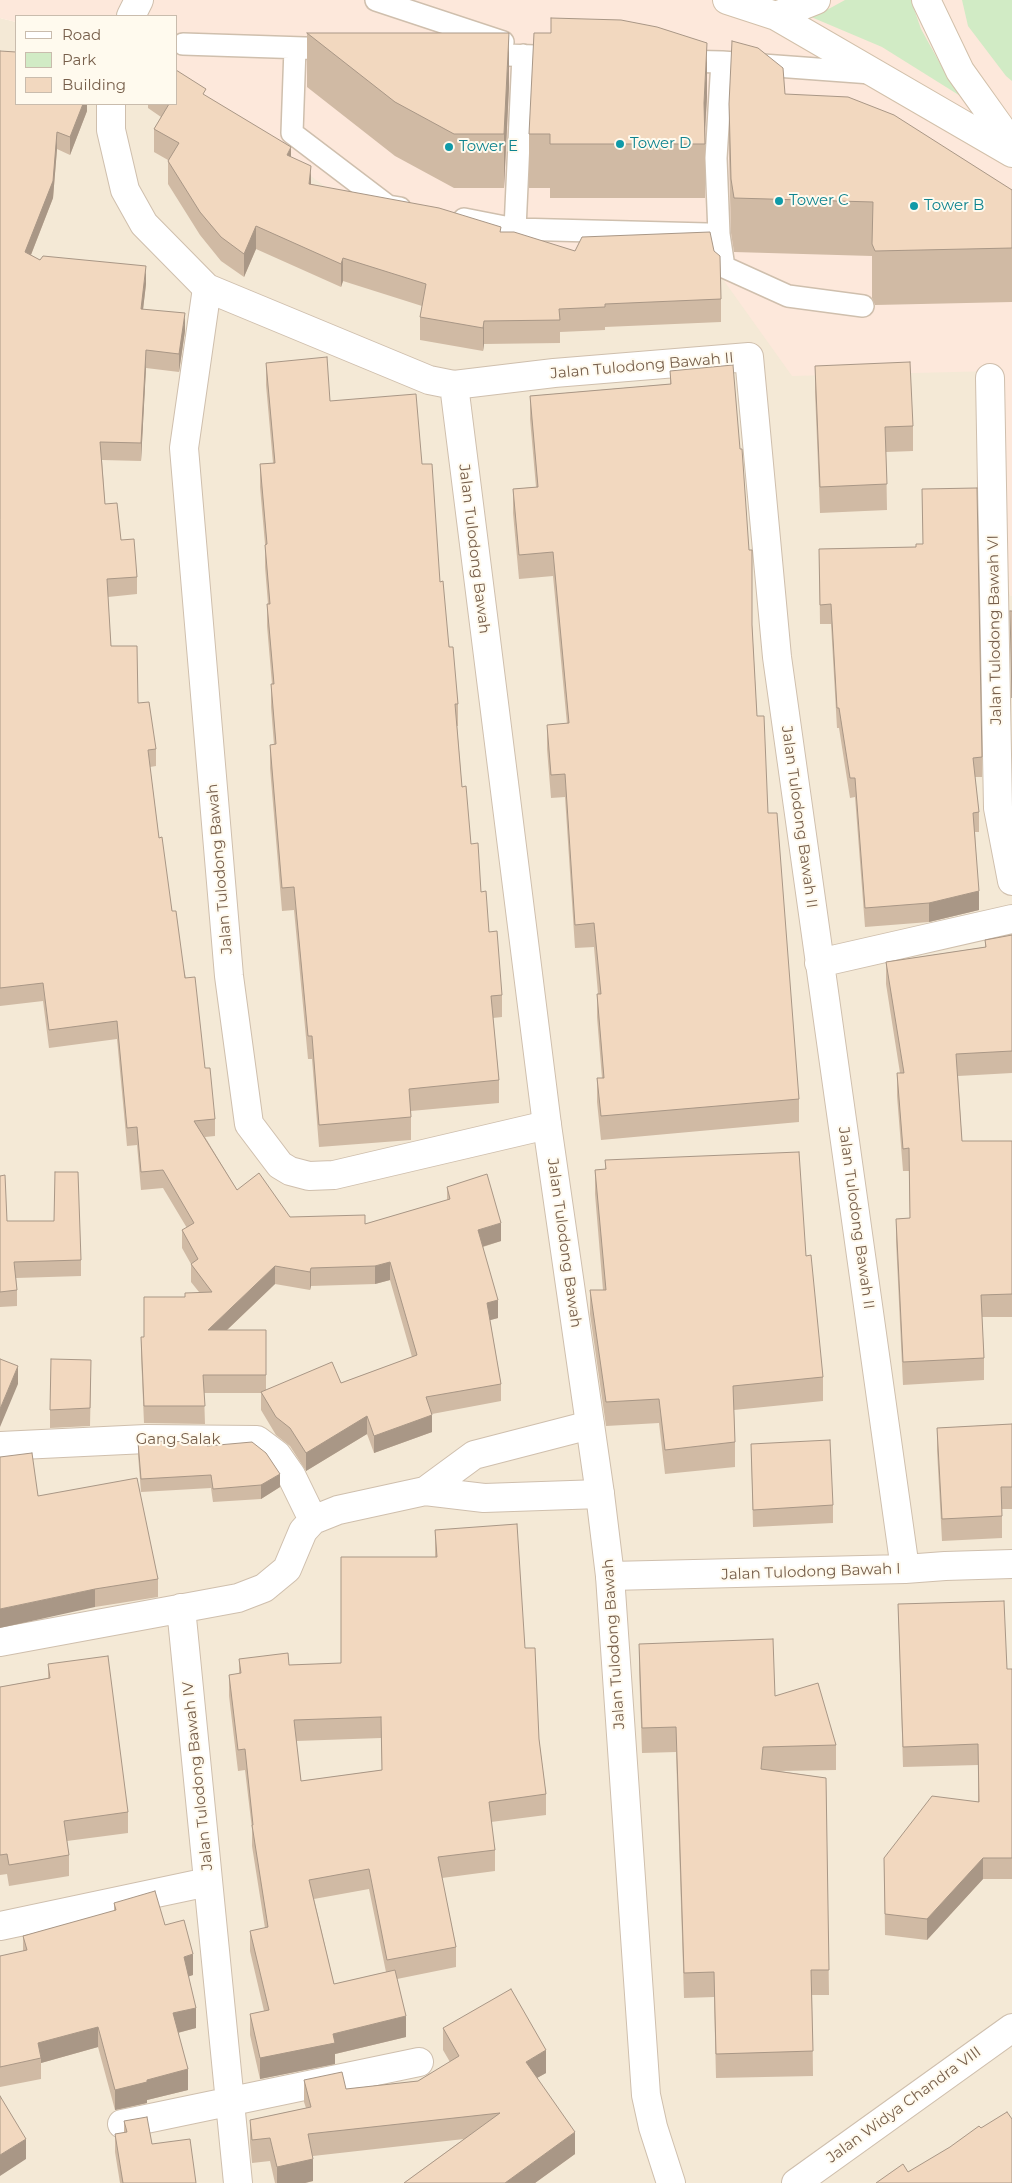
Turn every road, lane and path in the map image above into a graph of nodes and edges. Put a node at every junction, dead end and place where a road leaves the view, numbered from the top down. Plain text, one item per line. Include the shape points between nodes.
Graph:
1 (139, 0) edge
2 (376, 0) edge
3 (727, 0) edge
4 (816, 0) edge
5 (926, 0) edge
6 (132, 15) edge
7 (776, 16) junction
8 (183, 44) dead end
9 (295, 48) junction
10 (354, 50) edge
11 (464, 54) edge
12 (524, 56) junction
13 (546, 57) junction
14 (585, 58) edge
15 (663, 60) edge
16 (722, 62) junction
17 (879, 74) junction
18 (111, 105) edge
19 (1012, 144) edge
20 (1012, 153) edge
21 (418, 211) edge
22 (447, 216) edge
23 (515, 228) junction
24 (719, 234) junction
25 (207, 288) junction
26 (863, 306) dead end
27 (990, 378) dead end
28 (454, 385) junction
29 (1005, 809) edge
30 (1012, 881) edge
31 (1012, 919) edge
32 (819, 963) junction
33 (547, 1125) junction
34 (590, 1425) junction
35 (0, 1446) edge
36 (424, 1491) junction
37 (600, 1494) junction
38 (313, 1520) junction
39 (1012, 1564) edge
40 (906, 1569) junction
41 (610, 1576) junction
42 (181, 1608) junction
43 (0, 1642) edge
44 (208, 1882) junction
45 (0, 1926) edge
46 (1012, 2028) edge
47 (419, 2062) dead end
48 (230, 2101) junction
49 (122, 2124) dead end
50 (668, 2174) edge
51 (238, 2183) edge
52 (688, 2183) edge
53 (796, 2183) edge

1 - 6 street
2 - 13 lane
3 - 7 street
4 - 7 street
5 - 19 street via 960,71
7 - 17 street
8 - 9 lane
9 - 10 lane
9 - 21 lane via 292,133 388,206
11 - 12 lane
12 - 13 lane
12 - 23 lane
13 - 14 lane
15 - 16 lane
16 - 17 lane
16 - 24 lane via 716,158
17 - 20 street
18 - 25 street via 111,130 125,190 144,224
22 - 23 lane
23 - 24 lane
24 - 26 lane via 724,267 788,296
25 - 28 street via 429,380
25 - 33 street, Jalan Tulodong Bawah via 184,448 230,976 249,1124 280,1166 309,1176 334,1175
27 - 29 street, Jalan Tulodong Bawah VI
28 - 32 street, Jalan Tulodong Bawah II via 749,357 777,657
28 - 33 street, Jalan Tulodong Bawah
29 - 30 street, Jalan Tulodong Bawah VI
31 - 32 street
32 - 40 street, Jalan Tulodong Bawah II
33 - 34 street, Jalan Tulodong Bawah
34 - 36 street via 474,1455
34 - 37 street, Jalan Tulodong Bawah
35 - 38 street, Gang Salak via 146,1439 257,1440 277,1455 291,1475
36 - 37 street via 484,1498
36 - 38 street via 338,1510
37 - 41 street, Jalan Tulodong Bawah
38 - 42 street via 303,1531 286,1569 264,1588 238,1598
39 - 40 street, Jalan Tulodong Bawah I
40 - 41 street, Jalan Tulodong Bawah I
41 - 50 street, Jalan Tulodong Bawah via 646,2095
42 - 43 street
42 - 44 street, Jalan Tulodong Bawah IV
44 - 45 street, Jalan Tulodong Bawah IV
44 - 48 street
46 - 53 street, Jalan Widya Chandra VIII
47 - 48 street
48 - 49 street
48 - 51 street
50 - 52 street, Jalan Tulodong Bawah

